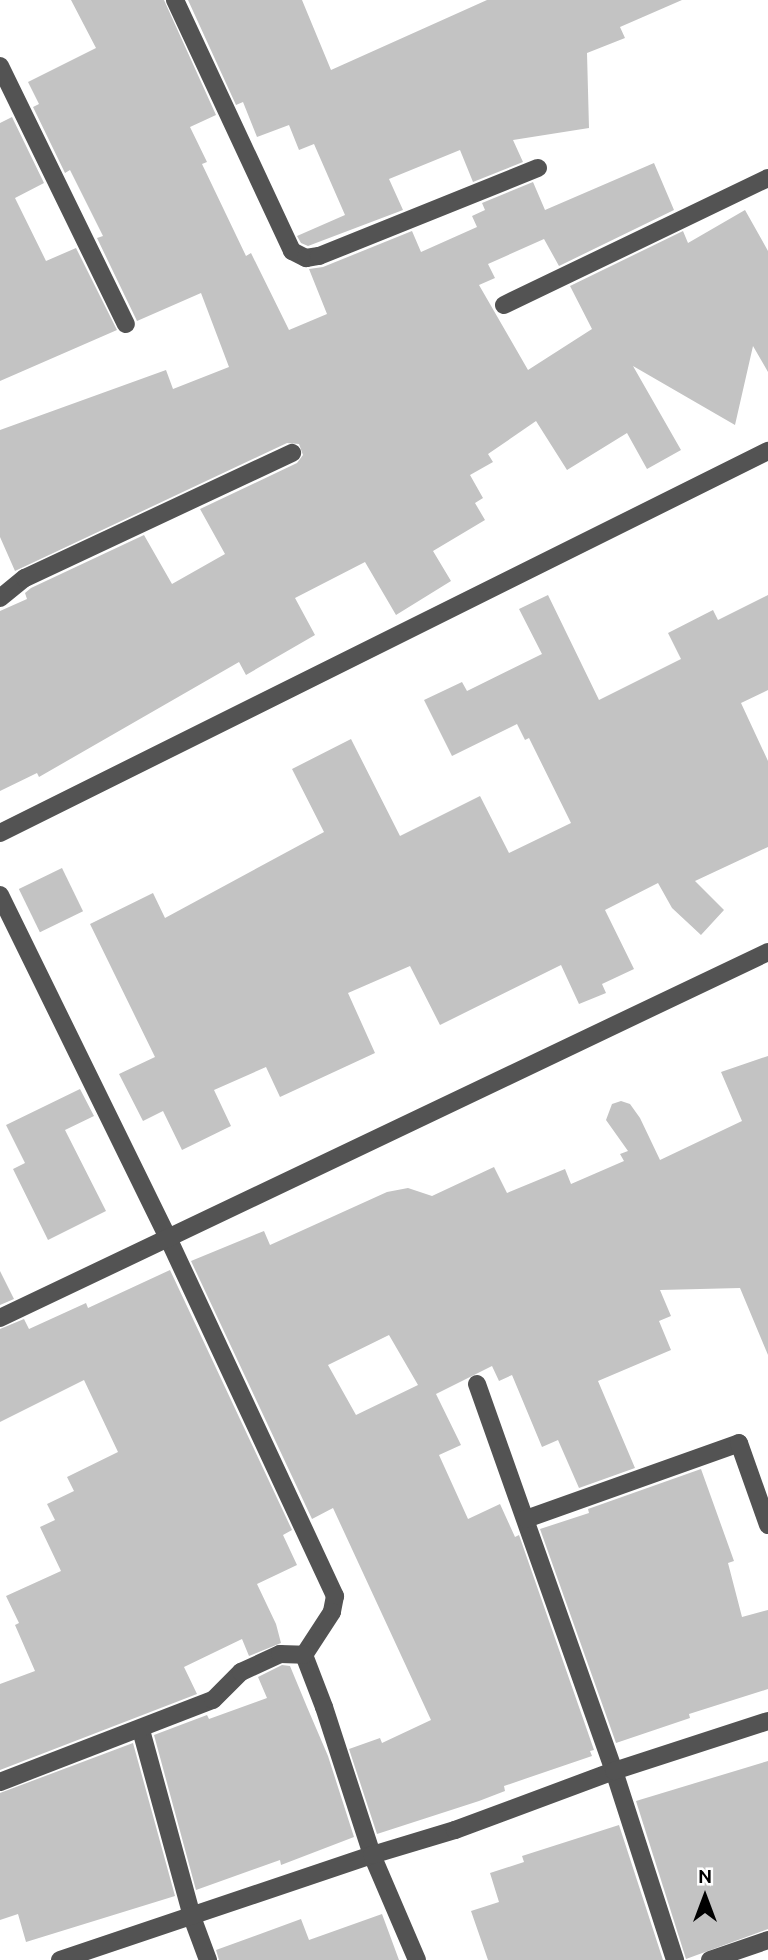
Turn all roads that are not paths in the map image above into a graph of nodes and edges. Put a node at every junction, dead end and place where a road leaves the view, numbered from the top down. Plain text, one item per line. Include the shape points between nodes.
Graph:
1 (175, 0) edge
2 (0, 66) edge
3 (538, 168) dead end
4 (768, 178) edge
5 (504, 305) dead end
6 (126, 324) dead end
7 (768, 451) edge
8 (292, 453) dead end
9 (0, 598) edge
10 (0, 833) edge
11 (0, 895) edge
12 (768, 952) edge
13 (169, 1240) junction
14 (0, 1318) edge
15 (477, 1384) dead end
16 (526, 1518) junction
17 (768, 1525) edge
18 (304, 1655) junction
19 (768, 1721) edge
20 (141, 1730) junction
21 (614, 1771) junction
22 (0, 1782) edge
23 (372, 1855) junction
24 (192, 1917) junction
25 (768, 1940) edge
26 (60, 1960) edge
27 (208, 1960) edge
28 (417, 1960) edge
29 (675, 1960) edge
30 (710, 1960) edge

1 - 3 street via 292,251 306,258
2 - 6 street
4 - 5 street
7 - 10 street
8 - 9 street via 24,578
11 - 13 street
12 - 13 street
13 - 14 street
13 - 18 street via 335,1596 332,1612
15 - 16 street
16 - 17 street via 739,1443
16 - 21 street
18 - 20 street via 280,1654 260,1663 241,1672 212,1700
18 - 23 street
19 - 21 street
20 - 22 street
20 - 24 street
21 - 23 street via 455,1830
21 - 29 street
23 - 24 street
23 - 28 street
24 - 26 street
24 - 27 street
25 - 30 street

